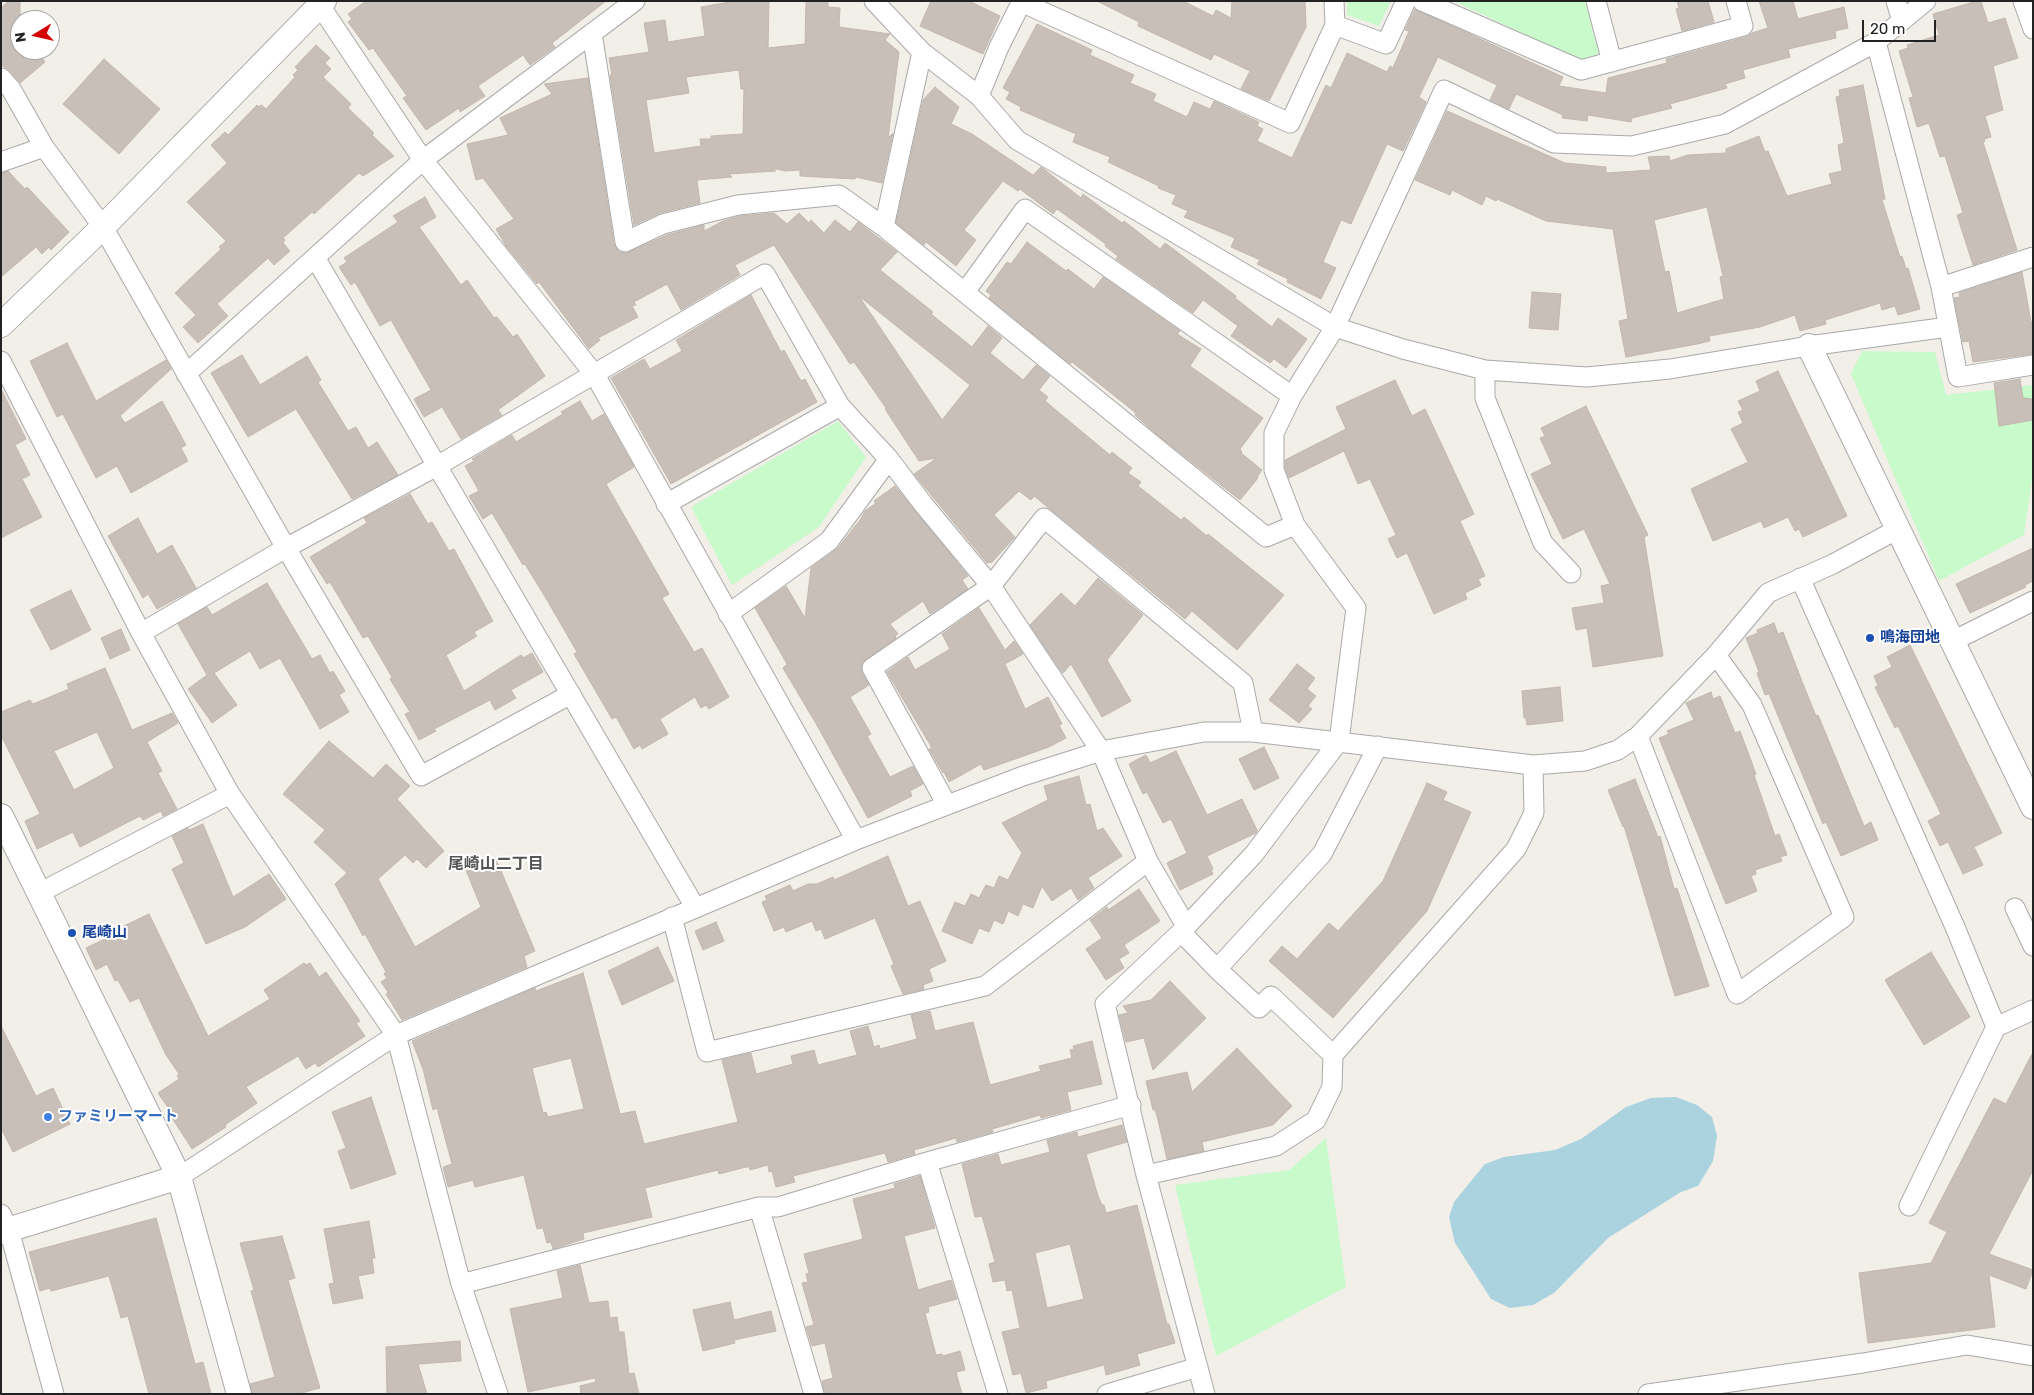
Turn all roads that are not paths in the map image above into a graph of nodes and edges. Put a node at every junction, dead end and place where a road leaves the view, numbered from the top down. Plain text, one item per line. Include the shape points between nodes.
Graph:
1 (635, 1) edge
2 (874, 1) edge
3 (1022, 1) edge
4 (1334, 1) edge
5 (1406, 1) edge
6 (1422, 1) edge
7 (1596, 1) edge
8 (1736, 1) edge
9 (1896, 1) edge
10 (1926, 1) edge
11 (2022, 1) edge
12 (320, 2) edge
13 (1902, 21) junction
14 (1334, 25) junction
15 (2033, 29) edge
16 (592, 33) junction
17 (1876, 42) junction
18 (922, 52) junction
19 (1612, 62) junction
20 (1, 78) edge
21 (979, 96) junction
22 (44, 147) junction
23 (423, 160) junction
24 (1, 162) edge
25 (103, 226) junction
26 (884, 227) junction
27 (2033, 257) edge
28 (316, 259) junction
29 (1941, 287) junction
30 (965, 292) junction
31 (1, 325) edge
32 (1335, 327) junction
33 (1948, 327) junction
34 (1809, 346) junction
35 (1, 361) edge
36 (2033, 365) edge
37 (1486, 370) junction
38 (186, 374) junction
39 (595, 376) junction
40 (1292, 396) junction
41 (840, 406) junction
42 (889, 459) junction
43 (437, 466) junction
44 (666, 504) junction
45 (1295, 525) junction
46 (1898, 529) junction
47 (286, 548) junction
48 (1571, 573) dead end
49 (1800, 578) junction
50 (991, 586) junction
51 (2033, 601) edge
52 (728, 614) junction
53 (141, 633) junction
54 (1953, 641) junction
55 (1716, 656) junction
56 (571, 694) junction
57 (1253, 732) junction
58 (1638, 736) junction
59 (1339, 741) junction
60 (1378, 746) junction
61 (1101, 752) junction
62 (1533, 765) junction
63 (230, 794) junction
64 (947, 804) junction
65 (2033, 807) edge
66 (1, 816) edge
67 (856, 840) junction
68 (1148, 861) junction
69 (39, 893) junction
70 (695, 907) junction
71 (2015, 908) dead end
72 (672, 917) junction
73 (1184, 929) junction
74 (2033, 946) edge
75 (1217, 969) junction
76 (2033, 1010) edge
77 (1996, 1027) junction
78 (396, 1035) junction
79 (1333, 1055) junction
80 (1131, 1105) junction
81 (927, 1162) junction
82 (1146, 1175) junction
83 (179, 1177) junction
84 (759, 1206) junction
85 (1909, 1206) dead end
86 (4, 1225) edge
87 (461, 1284) junction
88 (2033, 1356) edge
89 (1198, 1367) junction
90 (54, 1394) edge
91 (239, 1394) edge
92 (498, 1394) edge
93 (814, 1394) edge
94 (998, 1394) edge
95 (1107, 1394) edge
96 (1205, 1394) edge
97 (1648, 1394) edge

1 - 16 street
2 - 18 street
3 - 14 street via 1290,123
3 - 21 street
4 - 14 street
5 - 14 street via 1386,44
6 - 19 street via 1581,70
7 - 19 street
8 - 19 street via 1743,26
9 - 13 street
10 - 13 street
11 - 15 street
12 - 23 street
12 - 25 street
13 - 17 street
16 - 23 street
16 - 26 street via 625,242 663,224 738,205 839,195
17 - 29 street
17 - 32 street via 1725,124 1632,146 1554,143 1444,90
18 - 21 street
18 - 26 street
20 - 22 street via 11,89
21 - 32 street via 1017,140
22 - 24 street
22 - 25 street
23 - 28 street
23 - 39 street
25 - 31 street
25 - 38 street
26 - 30 street
27 - 29 street
28 - 38 street
28 - 43 street
29 - 33 street
30 - 40 street via 1025,209
30 - 45 street via 1266,537
32 - 37 street via 1402,350
32 - 40 street
33 - 34 street
33 - 36 street via 1958,377
34 - 37 street via 1670,369 1587,377
34 - 46 street
35 - 53 street
37 - 48 street via 1485,398 1543,543
38 - 47 street
39 - 41 street via 765,274
39 - 43 street
39 - 44 street
40 - 45 street via 1274,433 1274,470
41 - 42 street
41 - 44 street
42 - 50 street
42 - 52 street via 829,541
43 - 47 street
43 - 56 street
44 - 52 street
45 - 59 street via 1356,608
46 - 49 street
46 - 54 street
47 - 53 street
47 - 56 street via 421,776
49 - 55 street via 1768,593
49 - 77 street via 1955,926
50 - 57 street via 1044,518 1243,683
50 - 61 street
50 - 64 street via 872,668
51 - 54 street
52 - 67 street
53 - 63 street
54 - 65 street
55 - 58 street
55 - 58 street via 1752,705 1844,917 1736,994
56 - 70 street
57 - 59 street
57 - 61 street via 1204,732
58 - 62 street via 1618,750 1585,761
59 - 60 street
59 - 73 street via 1254,854
60 - 62 street
60 - 75 street via 1322,854
61 - 64 street
61 - 68 street
62 - 79 street via 1534,813 1516,849
63 - 69 street
63 - 78 street
64 - 67 street
66 - 69 street
67 - 70 street
68 - 72 street via 985,986 707,1052
68 - 73 street
69 - 83 street
70 - 72 street
71 - 74 street
72 - 78 street
73 - 75 street
73 - 80 street via 1105,1004
75 - 79 street via 1259,1008 1271,996
76 - 77 street
77 - 85 street
78 - 83 street
78 - 87 street
79 - 82 street via 1332,1088 1316,1120 1284,1141 1276,1146
80 - 81 street
80 - 82 street
81 - 84 street via 778,1207
81 - 94 street
82 - 89 street
83 - 86 street
83 - 91 street
84 - 87 street
84 - 93 street
86 - 90 street
87 - 92 street
88 - 97 street via 1967,1345
89 - 95 street
89 - 96 street

